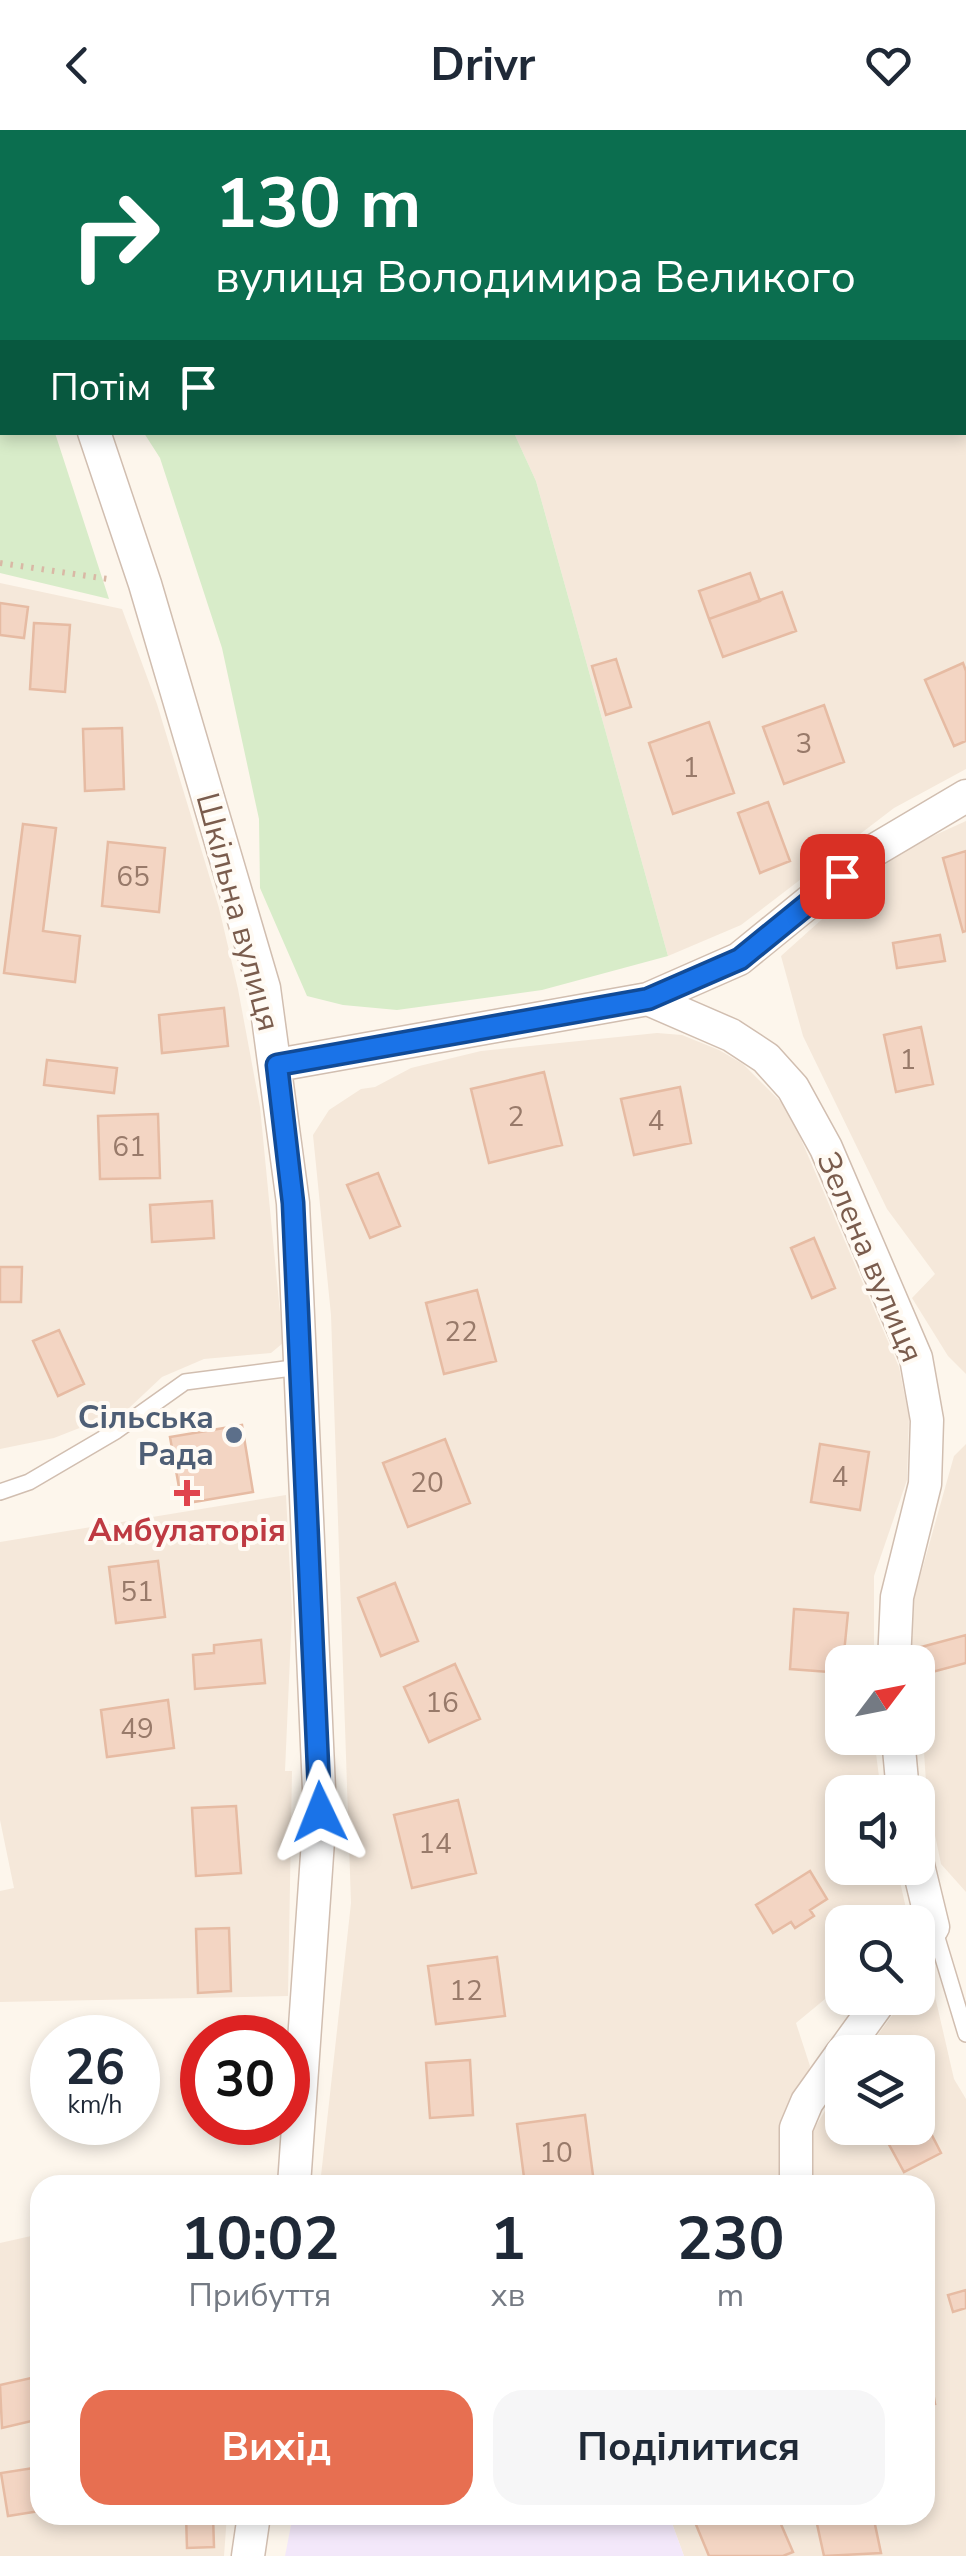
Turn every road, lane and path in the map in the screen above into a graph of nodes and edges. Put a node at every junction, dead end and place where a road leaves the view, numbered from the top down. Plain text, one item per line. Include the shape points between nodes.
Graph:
1 (95, 435) edge
2 (0, 563) edge
3 (145, 584) junction
4 (966, 796) edge
5 (648, 999) junction
6 (277, 1065) junction
7 (300, 1367) junction
8 (0, 1492) edge
9 (895, 1645) edge
10 (935, 1961) edge
11 (966, 2034) edge
12 (825, 2078) edge
13 (295, 2175) edge
14 (796, 2175) edge
15 (253, 2525) edge
16 (248, 2556) edge

1 - 3 street, Шкільна вулиця
2 - 3 path
3 - 6 street, Шкільна вулиця via 264,988
4 - 5 street via 868,854 740,959
5 - 6 street
5 - 9 street, Зелена вулиця via 731,1035 766,1058 792,1088 826,1148 916,1358 927,1420 925,1484 897,1597
6 - 7 street, Шкільна вулиця via 293,1203
7 - 8 lane via 185,1382 29,1482
7 - 13 street, Шкільна вулиця via 320,1812
10 - 11 lane
12 - 14 street via 796,2128
15 - 16 street

